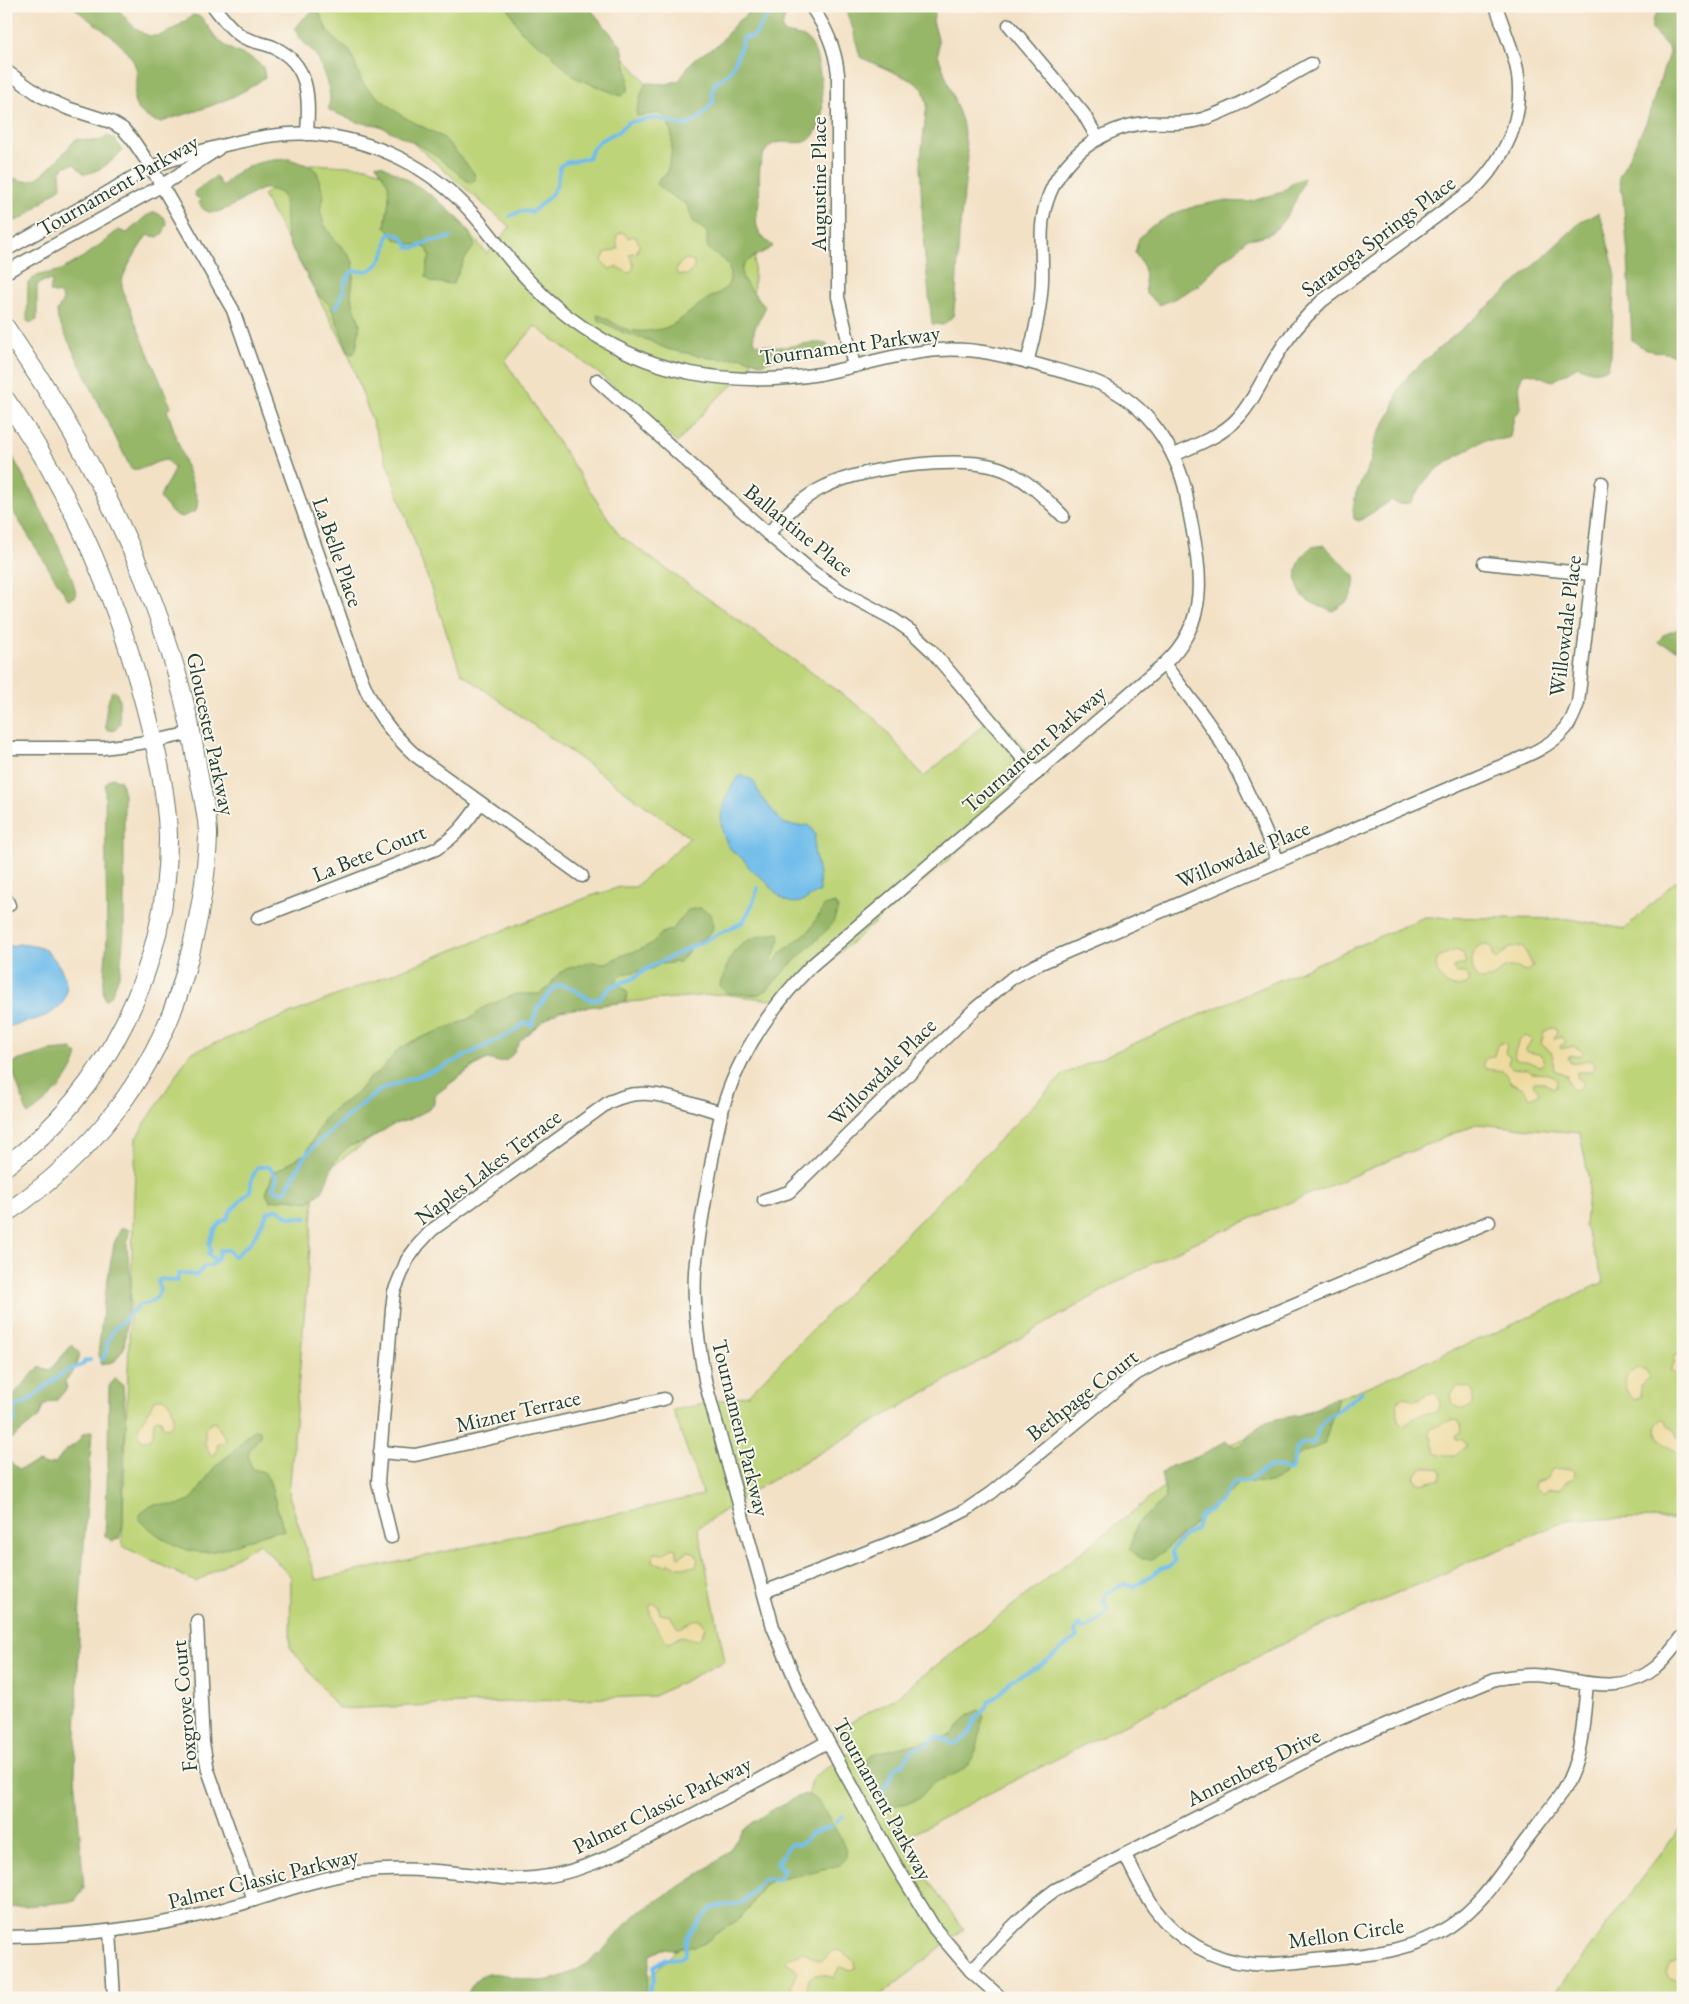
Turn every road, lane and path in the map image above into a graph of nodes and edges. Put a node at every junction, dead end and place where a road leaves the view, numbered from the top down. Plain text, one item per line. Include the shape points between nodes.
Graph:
1 (213, 6) edge
2 (811, 6) edge
3 (1496, 6) edge
4 (1009, 25) dead end
5 (1312, 64) dead end
6 (6, 71) edge
7 (307, 134) junction
8 (1098, 138) junction
9 (224, 146) junction
10 (151, 167) junction
11 (162, 186) junction
12 (6, 250) edge
13 (6, 272) edge
14 (6, 328) edge
15 (1027, 362) junction
16 (854, 366) junction
17 (597, 380) dead end
18 (6, 400) edge
19 (1174, 456) junction
20 (1602, 483) dead end
21 (1063, 516) dead end
22 (768, 534) junction
23 (1485, 563) dead end
24 (1592, 574) junction
25 (1164, 664) junction
26 (192, 732) junction
27 (154, 741) junction
28 (6, 748) edge
29 (1036, 774) junction
30 (480, 803) junction
31 (1278, 861) junction
32 (582, 876) dead end
33 (258, 918) dead end
34 (722, 1113) junction
35 (6, 1166) edge
36 (764, 1200) dead end
37 (6, 1213) edge
38 (1489, 1222) dead end
39 (664, 1399) dead end
40 (380, 1452) junction
41 (391, 1537) dead end
42 (764, 1592) junction
43 (197, 1621) dead end
44 (1683, 1636) edge
45 (1587, 1683) junction
46 (827, 1742) junction
47 (1125, 1855) junction
48 (254, 1900) junction
49 (110, 1932) junction
50 (6, 1937) edge
51 (971, 1971) junction
52 (114, 1998) edge
53 (1001, 1998) edge

1 - 7 street via 243,37 272,47 294,62 307,86
2 - 16 street, Augustine Place via 832,41 836,56 838,296
3 - 19 street, Saratoga Springs Place via 1515,62 1518,101 1510,140 1490,173 1476,187 1322,301 1284,343 1248,406 1236,420 1211,438
4 - 8 street via 1082,112
5 - 8 street via 1210,116 1179,123 1128,126
6 - 10 street, La Belle Place via 41,96 123,129
7 - 9 street, Tournament Parkway via 251,138
7 - 16 street, Tournament Parkway via 356,141 383,150 432,177 472,212 550,302 576,323 630,354 691,373 735,379 788,378
8 - 15 street via 1067,165 1047,200 1040,238 1041,302
9 - 10 street, Tournament Parkway via 201,150
9 - 11 street, Tournament Parkway
10 - 11 street, La Belle Place
10 - 12 street, Tournament Parkway
11 - 13 street, Tournament Parkway
11 - 30 street, La Belle Place via 233,310 370,701 396,737 416,756
14 - 26 main road, Gloucester Parkway via 57,406 125,533 171,649
15 - 16 street, Tournament Parkway via 1000,354 941,350
15 - 19 street, Tournament Parkway via 1091,380 1126,398 1158,429
17 - 22 street, Ballantine Place
18 - 27 main road via 54,475 91,550 126,645
19 - 25 street, Tournament Parkway via 1185,488 1200,592 1198,608 1185,641
20 - 24 street, Willowdale Place
21 - 22 street via 1034,488 1002,469 976,463 948,462 867,471 845,477 806,497
22 - 29 street, Ballantine Place via 827,582 913,633
23 - 24 street
24 - 31 street, Willowdale Place via 1578,704 1560,735 1544,746
25 - 29 street, Tournament Parkway
25 - 31 street via 1226,751
26 - 27 street
26 - 37 main road, Gloucester Parkway via 208,833 194,942 179,996 160,1042 131,1091 102,1128 32,1196
27 - 28 street via 102,748
27 - 35 main road via 168,836 164,896 148,968 107,1056 56,1123
29 - 34 street, Tournament Parkway via 811,966 788,990 751,1042
30 - 32 street, La Belle Place
30 - 33 street, La Bete Court via 464,826 436,849
31 - 36 street, Willowdale Place via 1012,978 976,1008 789,1192
34 - 40 street, Naples Lakes Terrace via 655,1095 624,1096 609,1102 432,1230 407,1260 394,1292
34 - 42 street, Tournament Parkway via 698,1238 695,1274 698,1347
38 - 42 street, Bethpage Court via 1158,1362 1136,1374 966,1510 936,1525
39 - 40 street, Mizner Terrace via 414,1455
40 - 41 street, Naples Lakes Terrace via 378,1482
42 - 46 street, Tournament Parkway via 773,1627 802,1695
43 - 48 street, Foxgrove Court via 203,1743 208,1770
44 - 45 street, Annenberg Drive via 1666,1658 1640,1678 1609,1685
45 - 47 street, Annenberg Drive via 1534,1675 1495,1679 1344,1742
45 - 47 street, Mellon Circle via 1578,1761 1561,1794 1470,1911 1428,1939 1405,1948 1268,1964 1232,1961 1213,1955 1195,1946 1165,1922
46 - 48 street, Palmer Classic Parkway via 715,1804 585,1868 558,1875 512,1880 426,1870 367,1872 320,1880
46 - 51 street, Tournament Parkway via 917,1902
47 - 51 street, Annenberg Drive via 1055,1890 1034,1905
48 - 49 street, Palmer Classic Parkway via 164,1924
49 - 50 street, Palmer Classic Parkway via 59,1937
49 - 52 street
51 - 53 street, Tournament Parkway

